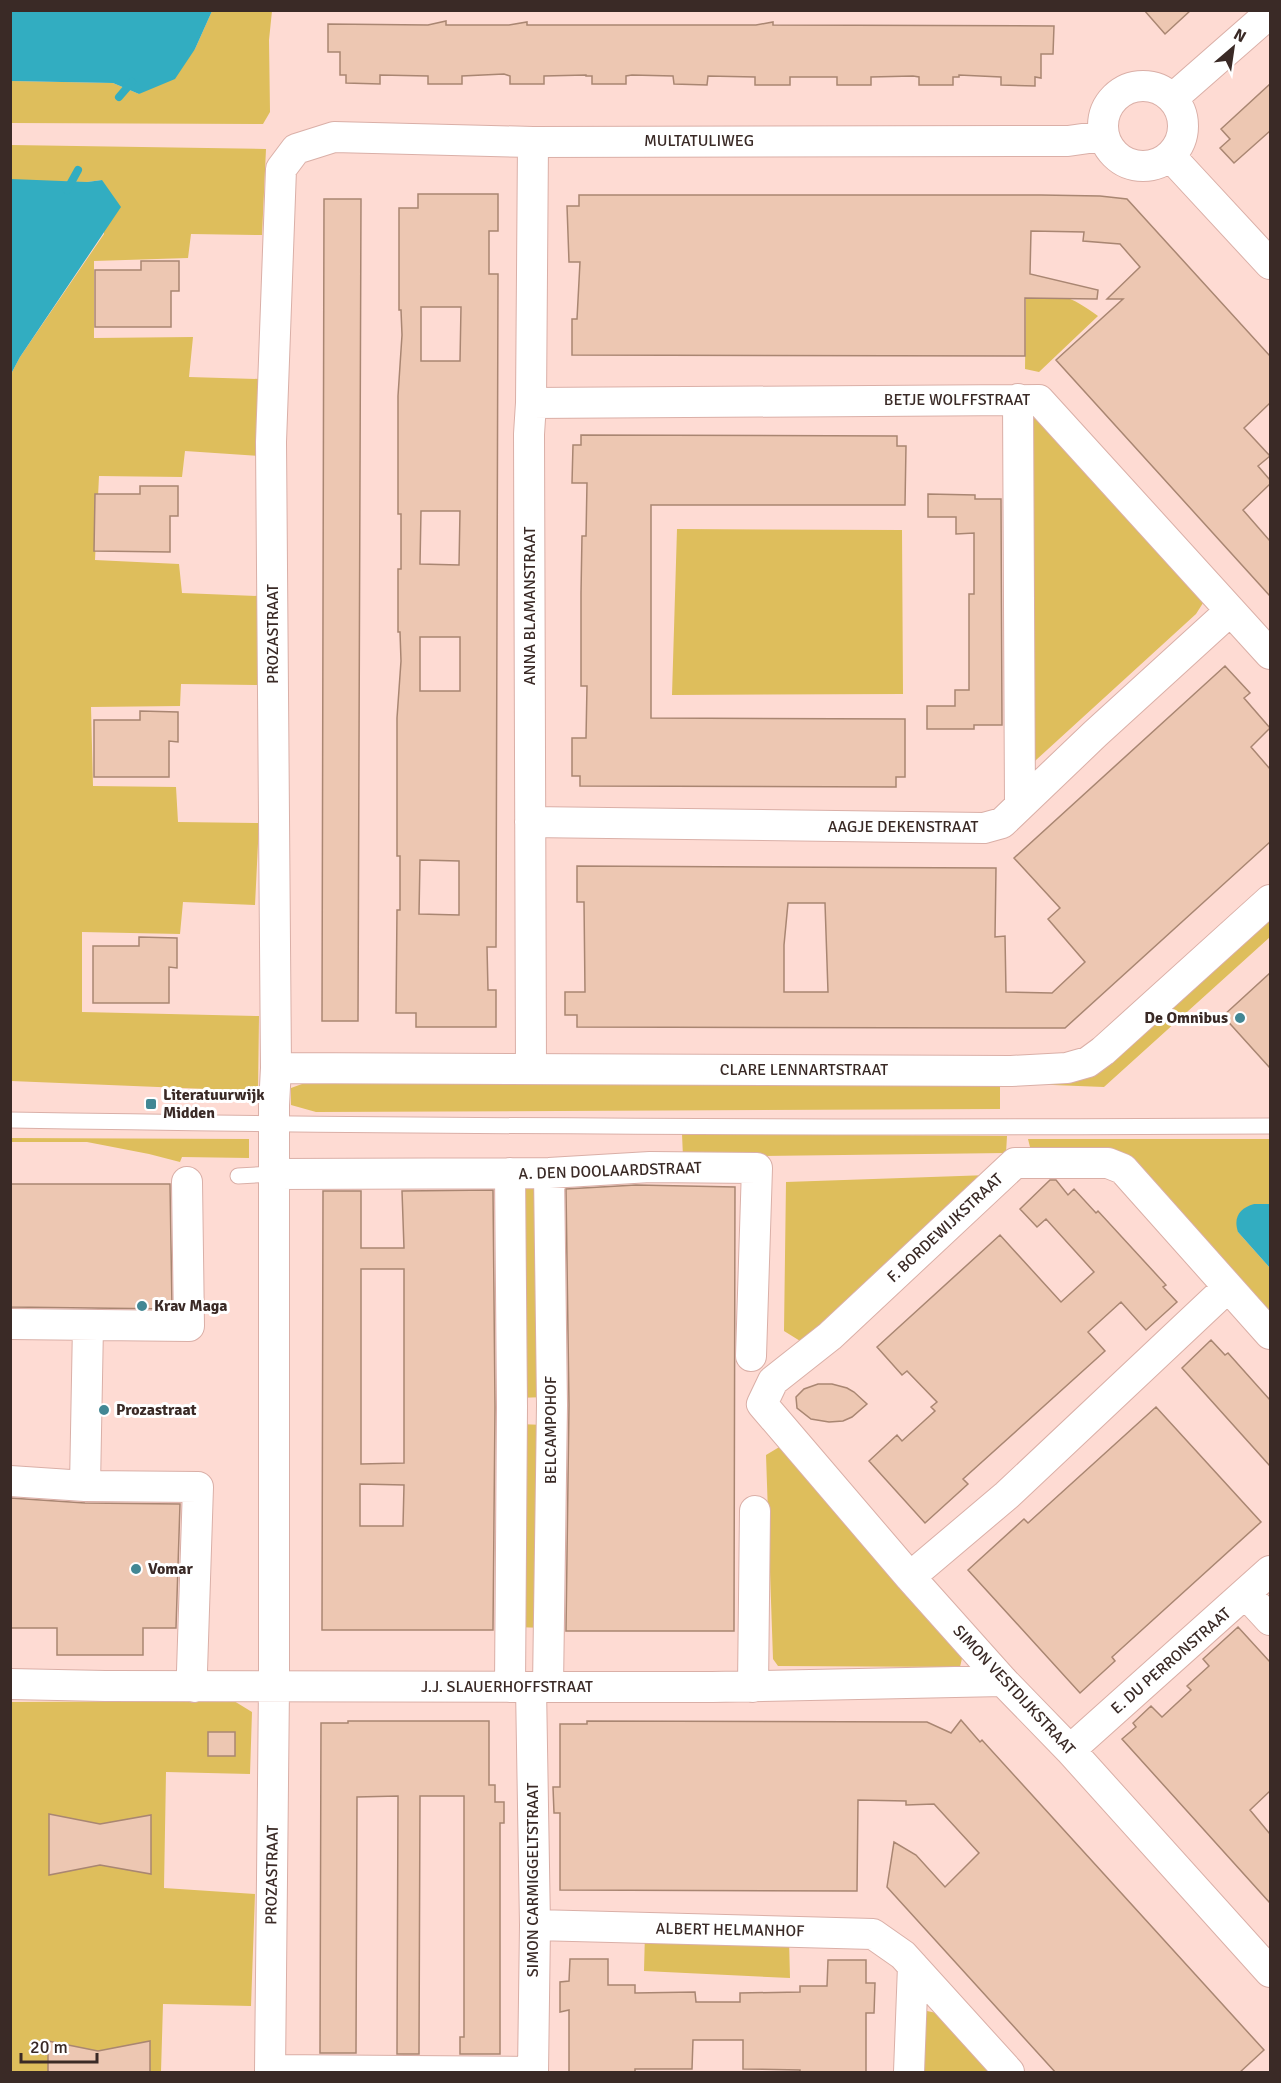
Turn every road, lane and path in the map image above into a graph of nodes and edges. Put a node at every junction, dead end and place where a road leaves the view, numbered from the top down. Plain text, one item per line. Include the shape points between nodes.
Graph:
1 (1270, 13) edge
2 (1173, 98) junction
3 (1104, 136) junction
4 (533, 142) junction
5 (296, 149) joint
6 (1171, 157) junction
7 (1270, 264) edge
8 (1018, 399) junction
9 (531, 403) junction
10 (1230, 611) junction
11 (1270, 654) edge
12 (1020, 805) junction
13 (530, 822) junction
14 (1270, 900) edge
15 (276, 1068) junction
16 (531, 1069) junction
17 (10, 1120) edge
18 (274, 1124) junction
19 (1270, 1126) edge
20 (510, 1173) junction
21 (549, 1173) junction
22 (274, 1174) junction
23 (238, 1176) dead end
24 (188, 1182) dead end
25 (1227, 1288) junction
26 (10, 1324) edge
27 (88, 1325) junction
28 (1270, 1334) edge
29 (751, 1356) dead end
30 (762, 1404) joint
31 (10, 1480) edge
32 (85, 1486) junction
33 (755, 1511) dead end
34 (1270, 1571) edge
35 (910, 1578) junction
36 (1246, 1594) junction
37 (1270, 1620) edge
38 (1003, 1680) junction
39 (10, 1684) edge
40 (274, 1686) junction
41 (194, 1687) junction
42 (530, 1687) junction
43 (753, 1687) junction
44 (1070, 1750) junction
45 (535, 1925) junction
46 (913, 1966) junction
47 (1270, 1972) edge
48 (270, 2071) edge
49 (533, 2072) edge
50 (909, 2073) edge
51 (1009, 2073) edge

1 - 2 street
2 - 3 street via 1155,87 1134,87 1115,96 1104,114
2 - 6 street via 1183,117 1183,139
3 - 4 street, MULTATULIWEG via 1068,141
3 - 6 street via 1113,154 1131,166 1152,166
4 - 5 street, MULTATULIWEG via 334,137
4 - 9 street, ANNA BLAMANSTRAAT
5 - 15 street, PROZASTRAAT via 281,169 271,442
6 - 7 street
8 - 9 street, BETJE WOLFFSTRAAT
8 - 10 street, BETJE WOLFFSTRAAT via 1039,400
8 - 12 street
9 - 13 street, ANNA BLAMANSTRAAT
10 - 11 street, BETJE WOLFFSTRAAT
10 - 12 street, AAGJE DEKENSTRAAT
12 - 13 street, AAGJE DEKENSTRAAT via 1002,823 984,828
13 - 16 street, ANNA BLAMANSTRAAT
14 - 16 street, CLARE LENNARTSTRAAT via 1103,1051 1088,1062 1067,1068
15 - 16 street, CLARE LENNARTSTRAAT
15 - 18 street, PROZASTRAAT
17 - 18 lane
18 - 19 lane
18 - 22 street, PROZASTRAAT
20 - 21 street, A. DEN DOOLAARDSTRAAT
20 - 22 street, A. DEN DOOLAARDSTRAAT
20 - 42 street via 512,1395
21 - 29 street, A. DEN DOOLAARDSTRAAT via 650,1167 757,1168
21 - 42 street, BELCAMPOHOF via 552,1405
22 - 23 lane
22 - 40 street, PROZASTRAAT
24 - 27 street via 189,1326
25 - 28 street, F. BORDEWIJKSTRAAT
25 - 30 street, F. BORDEWIJKSTRAAT via 1123,1168 1108,1163 1015,1163 830,1336 773,1381
25 - 35 street via 1006,1495
26 - 27 street
27 - 32 street
30 - 35 street, SIMON VESTDIJKSTRAAT
31 - 32 street
32 - 41 street via 198,1487
33 - 43 street
34 - 36 street, E. DU PERRONSTRAAT
35 - 38 street, SIMON VESTDIJKSTRAAT
36 - 37 street
36 - 44 street, E. DU PERRONSTRAAT
38 - 43 street, J.J. SLAUERHOFFSTRAAT
38 - 44 street, SIMON VESTDIJKSTRAAT
39 - 41 street, J.J. SLAUERHOFFSTRAAT
40 - 41 street, J.J. SLAUERHOFFSTRAAT
40 - 42 street, J.J. SLAUERHOFFSTRAAT
40 - 48 street, PROZASTRAAT
42 - 43 street, J.J. SLAUERHOFFSTRAAT
42 - 45 street, SIMON CARMIGGELTSTRAAT
44 - 47 street, SIMON VESTDIJKSTRAAT
45 - 46 street, ALBERT HELMANHOF via 873,1934
45 - 49 street, SIMON CARMIGGELTSTRAAT
46 - 50 street
46 - 51 street, ALBERT HELMANHOF
48 - 49 street

